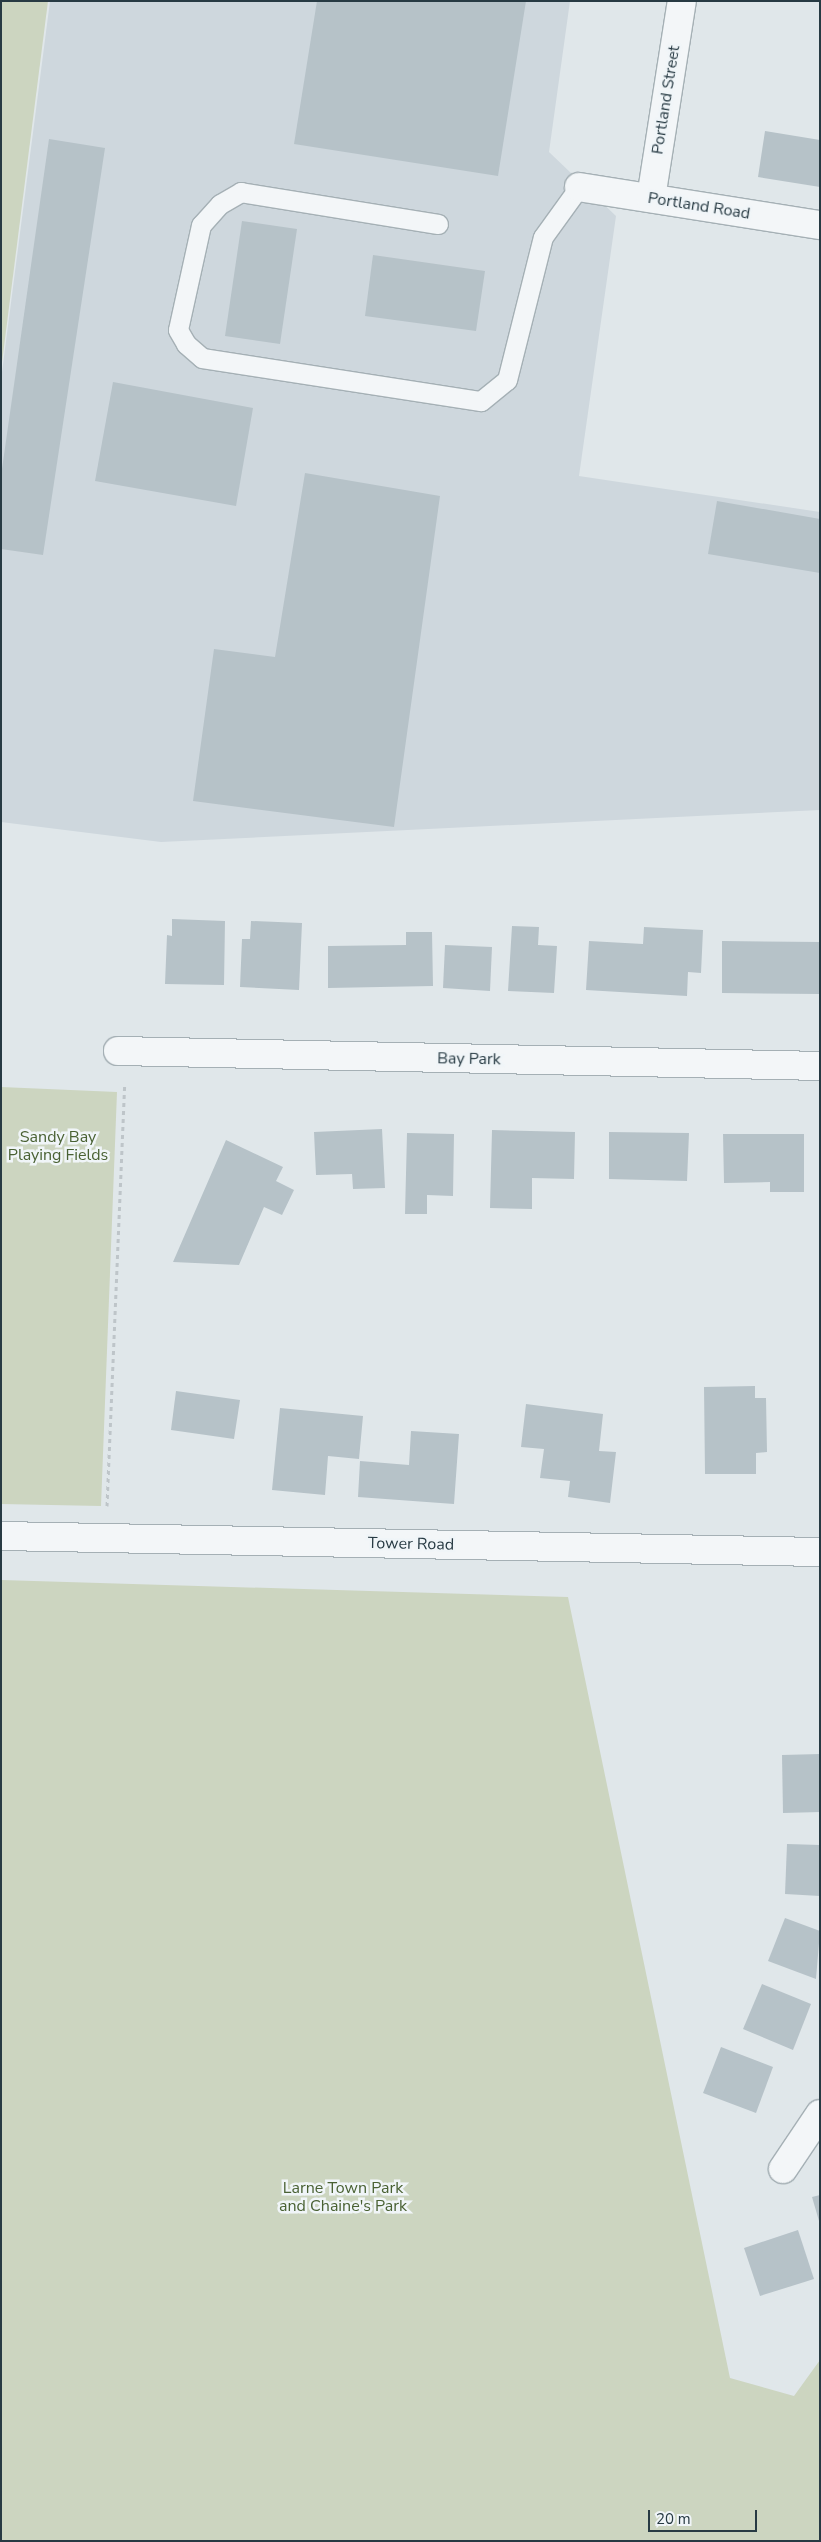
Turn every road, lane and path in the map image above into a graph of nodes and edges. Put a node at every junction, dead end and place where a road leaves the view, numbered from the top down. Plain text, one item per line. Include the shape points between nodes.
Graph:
1 (682, 1) edge
2 (579, 187) joint
3 (651, 198) junction
4 (438, 224) dead end
5 (820, 225) edge
6 (123, 1052) joint
7 (820, 1066) edge
8 (1, 1536) edge
9 (106, 1538) junction
10 (820, 1552) edge
11 (820, 2114) edge
12 (783, 2169) dead end

1 - 3 street, Portland Street
2 - 3 street, Portland Road
2 - 4 lane via 543,237 507,380 481,401 202,358 186,344 178,330 202,225 220,204 241,192
3 - 5 street, Portland Road
6 - 7 street, Bay Park
6 - 9 path
8 - 9 street, Tower Road
9 - 10 street, Tower Road
11 - 12 street

